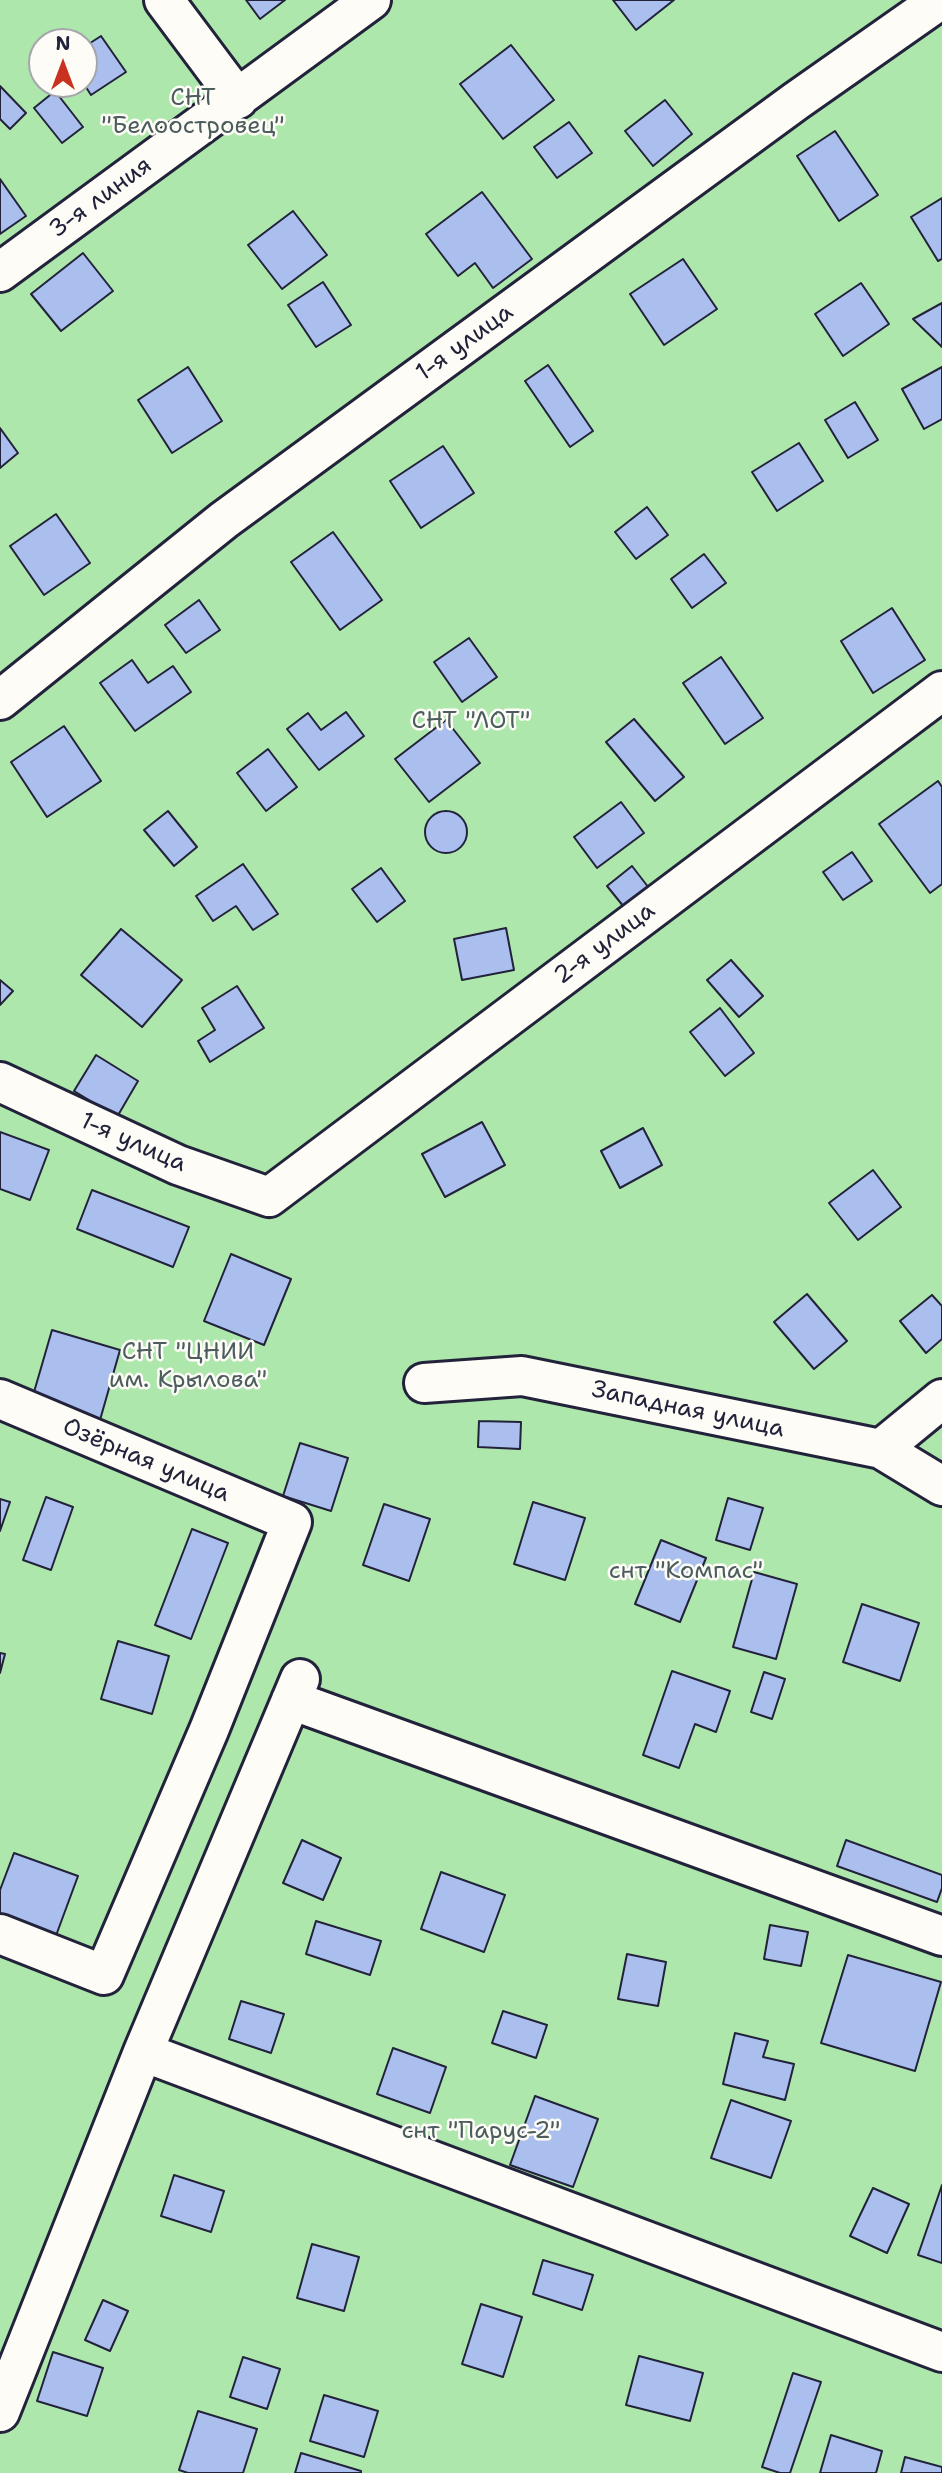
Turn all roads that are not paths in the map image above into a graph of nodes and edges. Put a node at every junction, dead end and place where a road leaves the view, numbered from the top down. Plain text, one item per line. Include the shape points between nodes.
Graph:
1 (164, 0) edge
2 (371, 0) edge
3 (940, 0) edge
4 (238, 99) junction
5 (0, 272) edge
6 (942, 691) edge
7 (0, 700) edge
8 (0, 1082) edge
9 (269, 1197) joint
10 (424, 1383) dead end
11 (0, 1399) edge
12 (942, 1399) edge
13 (881, 1449) junction
14 (942, 1486) edge
15 (0, 1934) edge
16 (942, 1936) edge
17 (143, 2052) junction
18 (942, 2351) edge
19 (0, 2412) edge

1 - 4 street
2 - 4 street, 3-я линия
3 - 7 street, 1-я улица via 224,520
4 - 5 street, 3-я линия
6 - 9 street, 2-я улица
8 - 9 street, 1-я улица via 178,1165
10 - 13 street, Западная улица via 522,1376
11 - 15 street, Озёрная улица via 292,1522 104,1975
12 - 13 street
13 - 14 street, Западная улица
16 - 17 street via 295,1690
17 - 18 street
17 - 19 street

